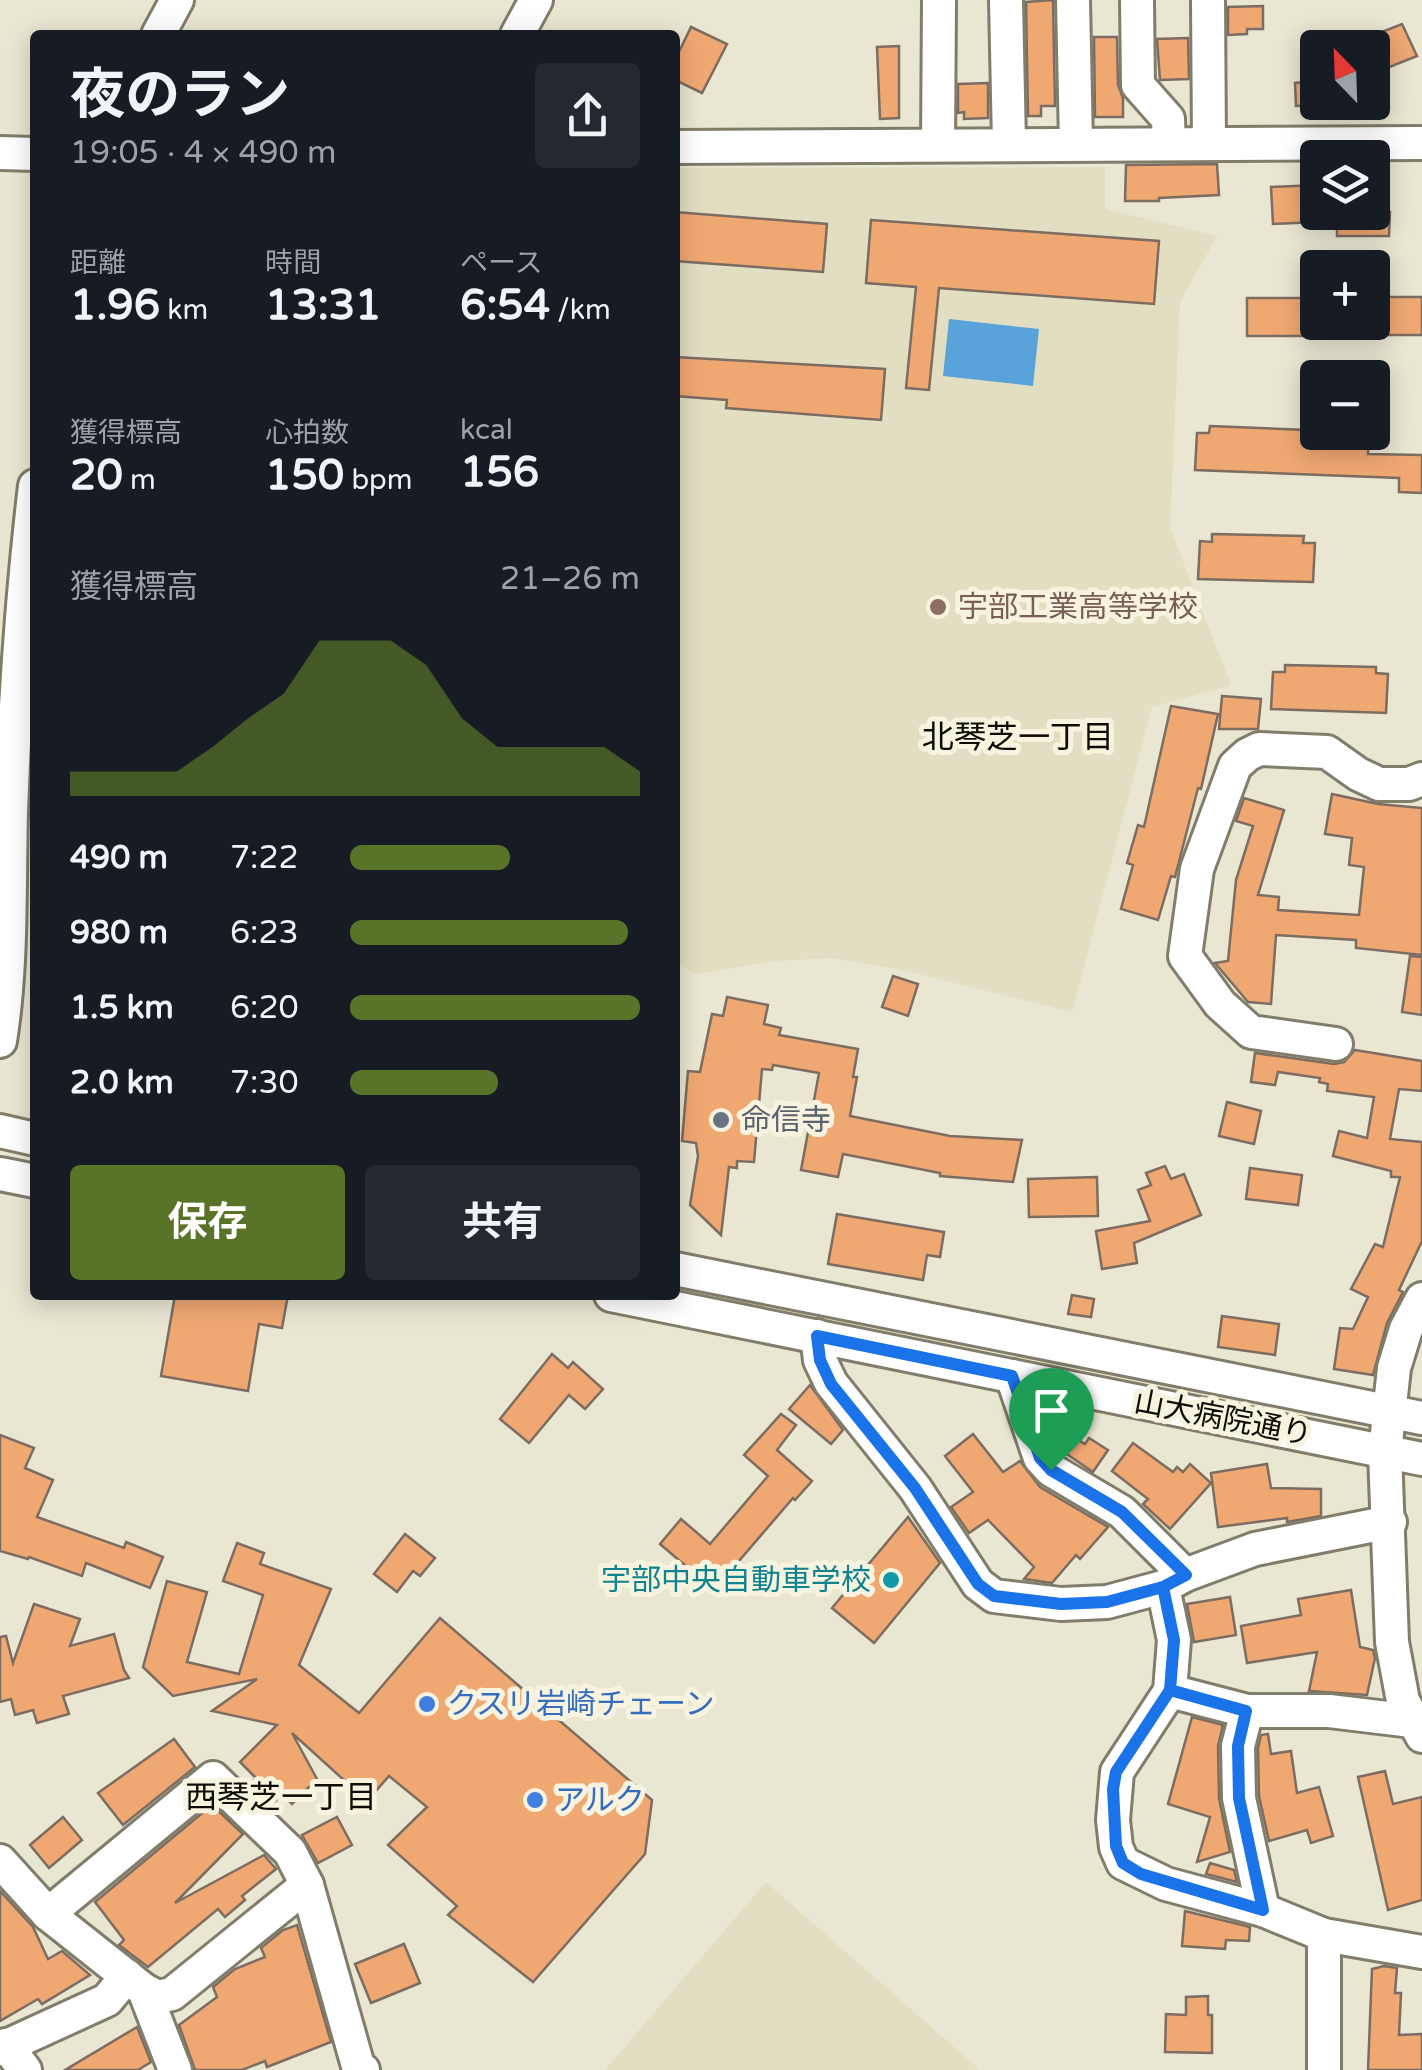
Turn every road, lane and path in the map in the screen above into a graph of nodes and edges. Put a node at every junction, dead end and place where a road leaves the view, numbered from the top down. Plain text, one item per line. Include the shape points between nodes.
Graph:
1 (177, 0) edge
2 (536, 0) edge
3 (939, 0) edge
4 (1006, 0) edge
5 (1073, 0) edge
6 (1137, 0) edge
7 (1208, 0) edge
8 (161, 30) edge
9 (520, 30) edge
10 (1422, 143) edge
11 (1008, 144) junction
12 (1076, 144) junction
13 (1169, 144) junction
14 (1209, 144) junction
15 (938, 145) junction
16 (680, 147) edge
17 (0, 153) edge
18 (30, 154) edge
19 (30, 534) edge
20 (1422, 779) edge
21 (23, 907) edge
22 (0, 1042) edge
23 (1336, 1044) dead end
24 (0, 1132) edge
25 (30, 1138) edge
26 (0, 1174) edge
27 (30, 1180) edge
28 (680, 1270) edge
29 (1422, 1298) edge
30 (637, 1300) edge
31 (817, 1336) junction
32 (1012, 1376) junction
33 (1386, 1412) junction
34 (1422, 1418) edge
35 (1384, 1452) junction
36 (1422, 1458) edge
37 (1390, 1522) junction
38 (1174, 1581) junction
39 (1170, 1690) junction
40 (1246, 1711) junction
41 (1417, 1728) edge
42 (0, 1861) edge
43 (307, 1885) junction
44 (1263, 1910) junction
45 (48, 1914) junction
46 (1324, 1935) junction
47 (1422, 1952) edge
48 (136, 1983) junction
49 (10, 2055) edge
50 (358, 2069) edge
51 (175, 2070) edge
52 (1324, 2070) edge

1 - 8 street
2 - 9 street
3 - 15 street
4 - 11 street
5 - 12 street
6 - 13 street via 1138,85 1168,119
7 - 14 street
10 - 14 street
11 - 12 street
11 - 15 street
12 - 13 street
13 - 14 street
15 - 16 street
17 - 18 street
19 - 21 street via 11,818
20 - 23 street via 1379,784 1328,752 1247,754 1235,766 1196,870 1185,956 1220,1004 1251,1032
21 - 22 street
24 - 25 street
26 - 27 street
28 - 33 street, 山大病院通り
29 - 33 street via 1406,1329
30 - 31 street, 山大病院通り
31 - 32 street, 山大病院通り
31 - 38 street via 831,1384 915,1488 978,1584 994,1596 1107,1602
32 - 35 street, 山大病院通り
32 - 38 street via 1040,1458 1122,1512
33 - 34 street, 山大病院通り
33 - 35 street
35 - 36 street, 山大病院通り
35 - 37 street
37 - 38 street via 1254,1549
37 - 41 street via 1392,1642 1403,1700
38 - 39 street
39 - 40 street
39 - 44 street via 1116,1772 1116,1846 1123,1863
40 - 41 street via 1329,1711
40 - 44 street via 1238,1746 1239,1798
42 - 45 street
43 - 45 street via 290,1852 214,1778
43 - 48 street via 172,1994 158,1997
43 - 50 street
44 - 46 street
45 - 48 street
46 - 47 street
46 - 52 street
48 - 49 street
48 - 51 street

